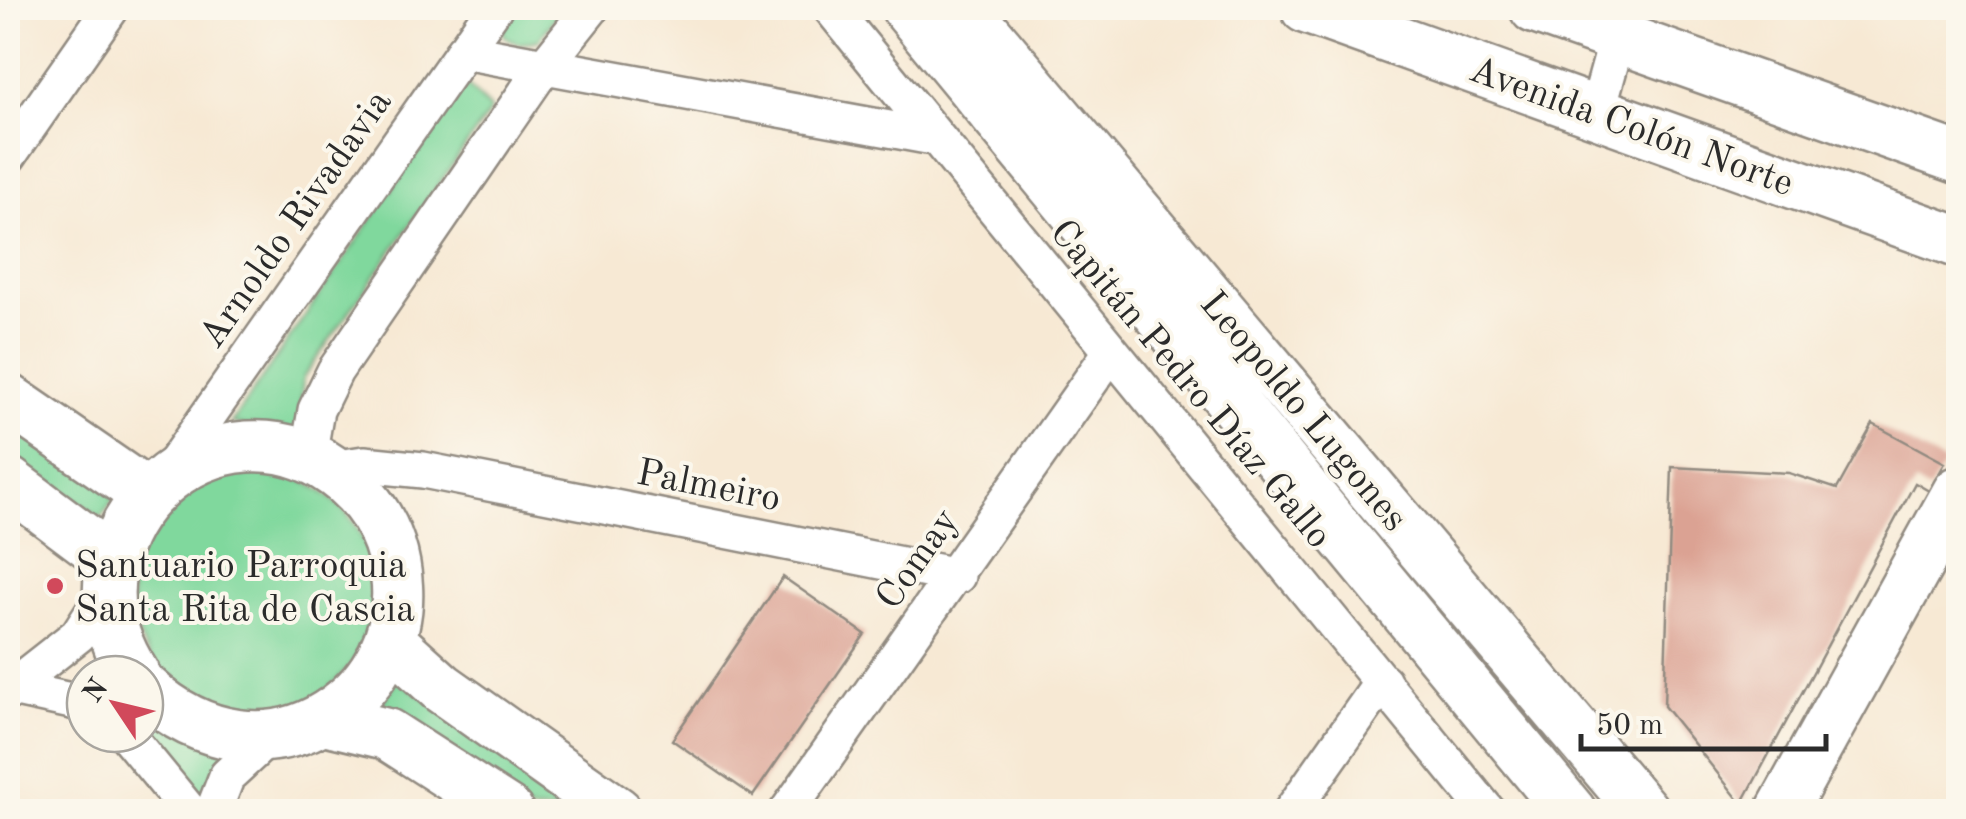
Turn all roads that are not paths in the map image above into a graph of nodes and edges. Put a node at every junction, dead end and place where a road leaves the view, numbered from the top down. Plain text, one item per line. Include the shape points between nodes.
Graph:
1 (110, 8) edge
2 (494, 8) edge
3 (591, 8) edge
4 (831, 8) edge
5 (907, 8) edge
6 (966, 8) edge
7 (1311, 8) edge
8 (1536, 8) edge
9 (1619, 22) edge
10 (463, 51) junction
11 (544, 68) junction
12 (1597, 112) junction
13 (934, 137) junction
14 (8, 156) edge
15 (1958, 158) edge
16 (1958, 242) edge
17 (1110, 352) junction
18 (8, 400) edge
19 (320, 463) junction
20 (444, 476) junction
21 (8, 482) edge
22 (155, 486) junction
23 (1958, 492) edge
24 (384, 528) junction
25 (110, 574) junction
26 (956, 576) junction
27 (390, 640) junction
28 (125, 654) edge
29 (1383, 682) junction
30 (9, 689) edge
31 (65, 700) edge
32 (165, 707) edge
33 (324, 718) junction
34 (269, 736) junction
35 (142, 754) edge
36 (190, 812) edge
37 (213, 812) edge
38 (508, 812) edge
39 (617, 812) edge
40 (787, 812) edge
41 (1291, 812) edge
42 (1488, 812) edge
43 (1571, 812) edge
44 (1644, 812) edge
45 (1781, 812) edge

1 - 14 street
2 - 10 street, Arnoldo Rivadavia
3 - 11 street
4 - 13 street, Capitán Pedro Díaz Gallo
5 - 43 main road, Leopoldo Lugones
6 - 44 main road, Leopoldo Lugones
7 - 12 main road, Avenida Colón Norte
8 - 9 main road, Avenida Colón Norte
9 - 12 street
9 - 15 main road, Avenida Colón Norte
10 - 11 street
10 - 22 street, Arnoldo Rivadavia
11 - 13 street
11 - 19 street via 334,370 316,410
12 - 16 main road, Avenida Colón Norte
13 - 17 street, Capitán Pedro Díaz Gallo
17 - 26 street, Comay
17 - 29 street, Capitán Pedro Díaz Gallo
18 - 22 main road
19 - 20 street, Palmeiro
19 - 22 main road via 259,446 209,454
19 - 24 main road via 362,495
20 - 24 street via 414,483 391,503
20 - 26 street, Palmeiro
21 - 25 main road
22 - 25 main road via 125,525
23 - 45 main road
24 - 27 main road via 396,564 398,603
25 - 28 main road via 111,623
25 - 30 street via 78,635
26 - 40 street, Comay
27 - 33 main road via 352,698
27 - 39 main road via 442,688
29 - 41 street
29 - 42 street, Capitán Pedro Díaz Gallo
30 - 31 street
32 - 34 main road via 200,728
33 - 34 main road
33 - 38 main road via 387,734
34 - 37 street via 227,776
35 - 36 street

